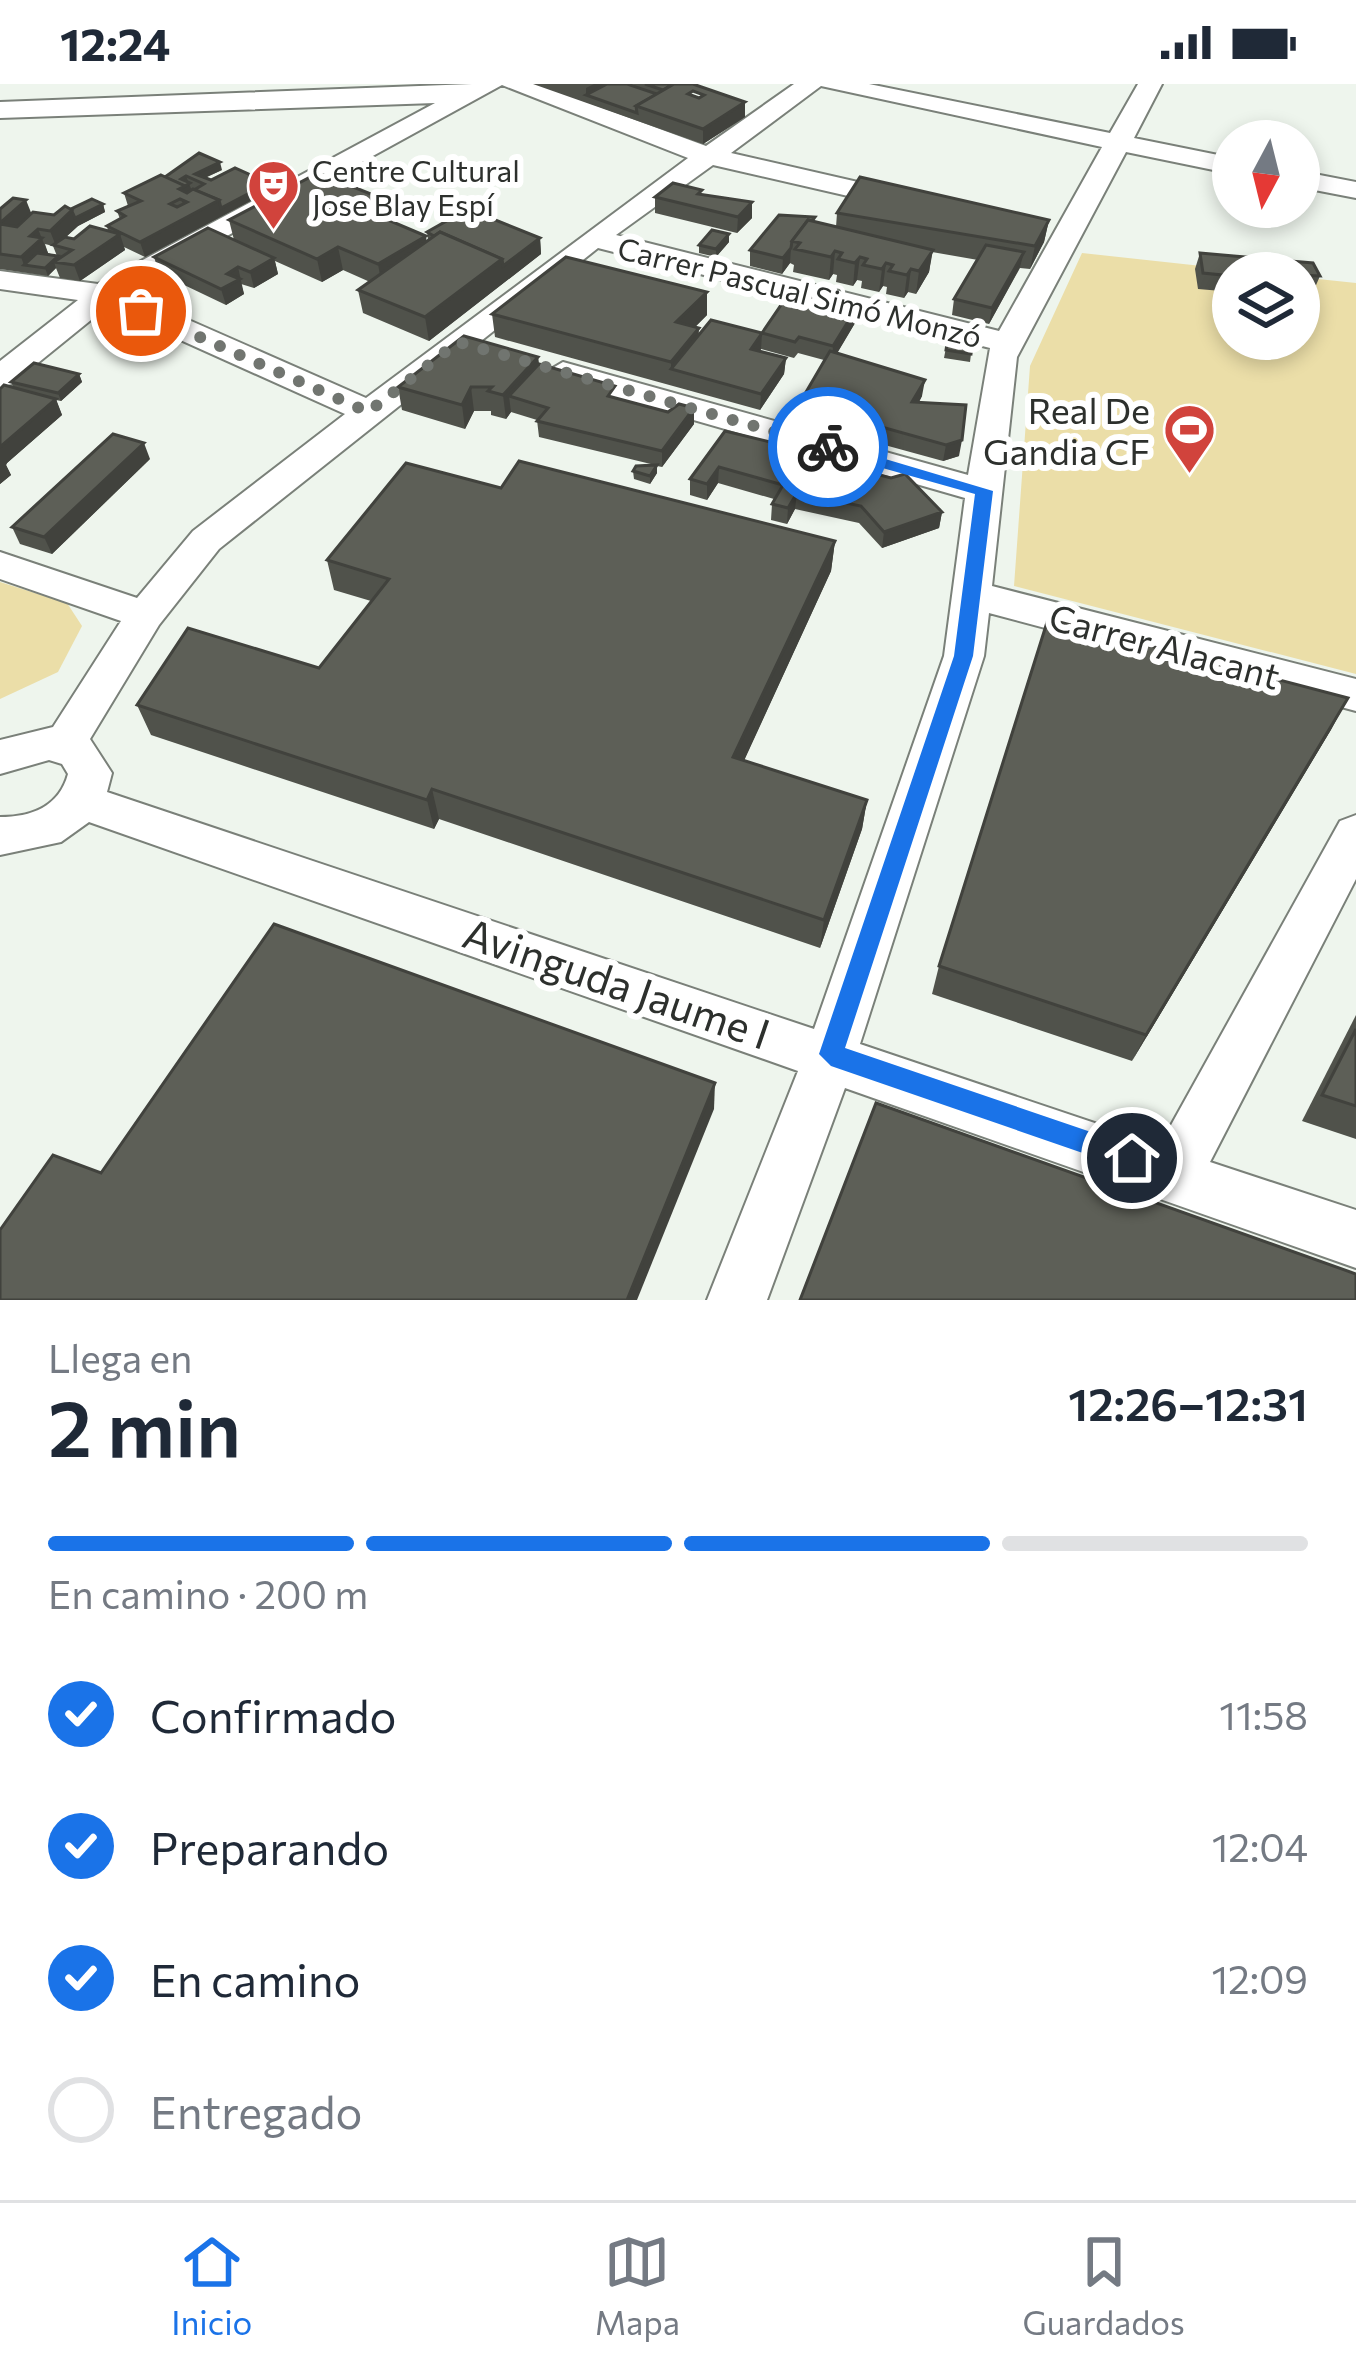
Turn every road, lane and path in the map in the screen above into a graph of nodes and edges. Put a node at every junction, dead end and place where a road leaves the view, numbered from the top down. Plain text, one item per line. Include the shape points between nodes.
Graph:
1 (514, 84) edge
2 (810, 84) edge
3 (832, 84) edge
4 (1150, 84) edge
5 (482, 88) edge
6 (0, 110) edge
7 (1120, 143) junction
8 (709, 156) junction
9 (1212, 162) edge
10 (1320, 183) edge
11 (1356, 190) edge
12 (933, 207) edge
13 (593, 238) junction
14 (0, 280) edge
15 (103, 294) junction
16 (458, 342) junction
17 (1008, 343) junction
18 (0, 376) edge
19 (368, 412) junction
20 (984, 491) junction
21 (0, 566) edge
22 (974, 595) junction
23 (145, 615) junction
24 (1356, 695) edge
25 (64, 746) junction
26 (1, 756) edge
27 (81, 801) junction
28 (1356, 834) edge
29 (1, 838) edge
30 (831, 1054) junction
31 (1175, 1173) junction
32 (1356, 1239) edge
33 (737, 1300) edge

1 - 8 street
2 - 8 street
3 - 7 street
4 - 7 street
5 - 6 street
5 - 15 street
7 - 9 street
7 - 17 street via 1057,235
8 - 12 street
8 - 13 street
10 - 11 street
13 - 16 street
13 - 17 street, Carrer Pascual Simó Monzó
14 - 15 street
15 - 18 street
15 - 19 street
16 - 19 street
16 - 20 street
17 - 20 street
19 - 23 street via 206,540
20 - 22 street
21 - 23 street
22 - 24 street, Carrer Alacant
22 - 30 street via 964,656
23 - 25 street
25 - 26 street
25 - 27 street via 91,773
27 - 29 street via 56,824
27 - 30 street, Avinguda Jaume I
28 - 31 street
30 - 31 street, Avinguda Jaume I
30 - 33 street
31 - 32 street, Avinguda Jaume I

